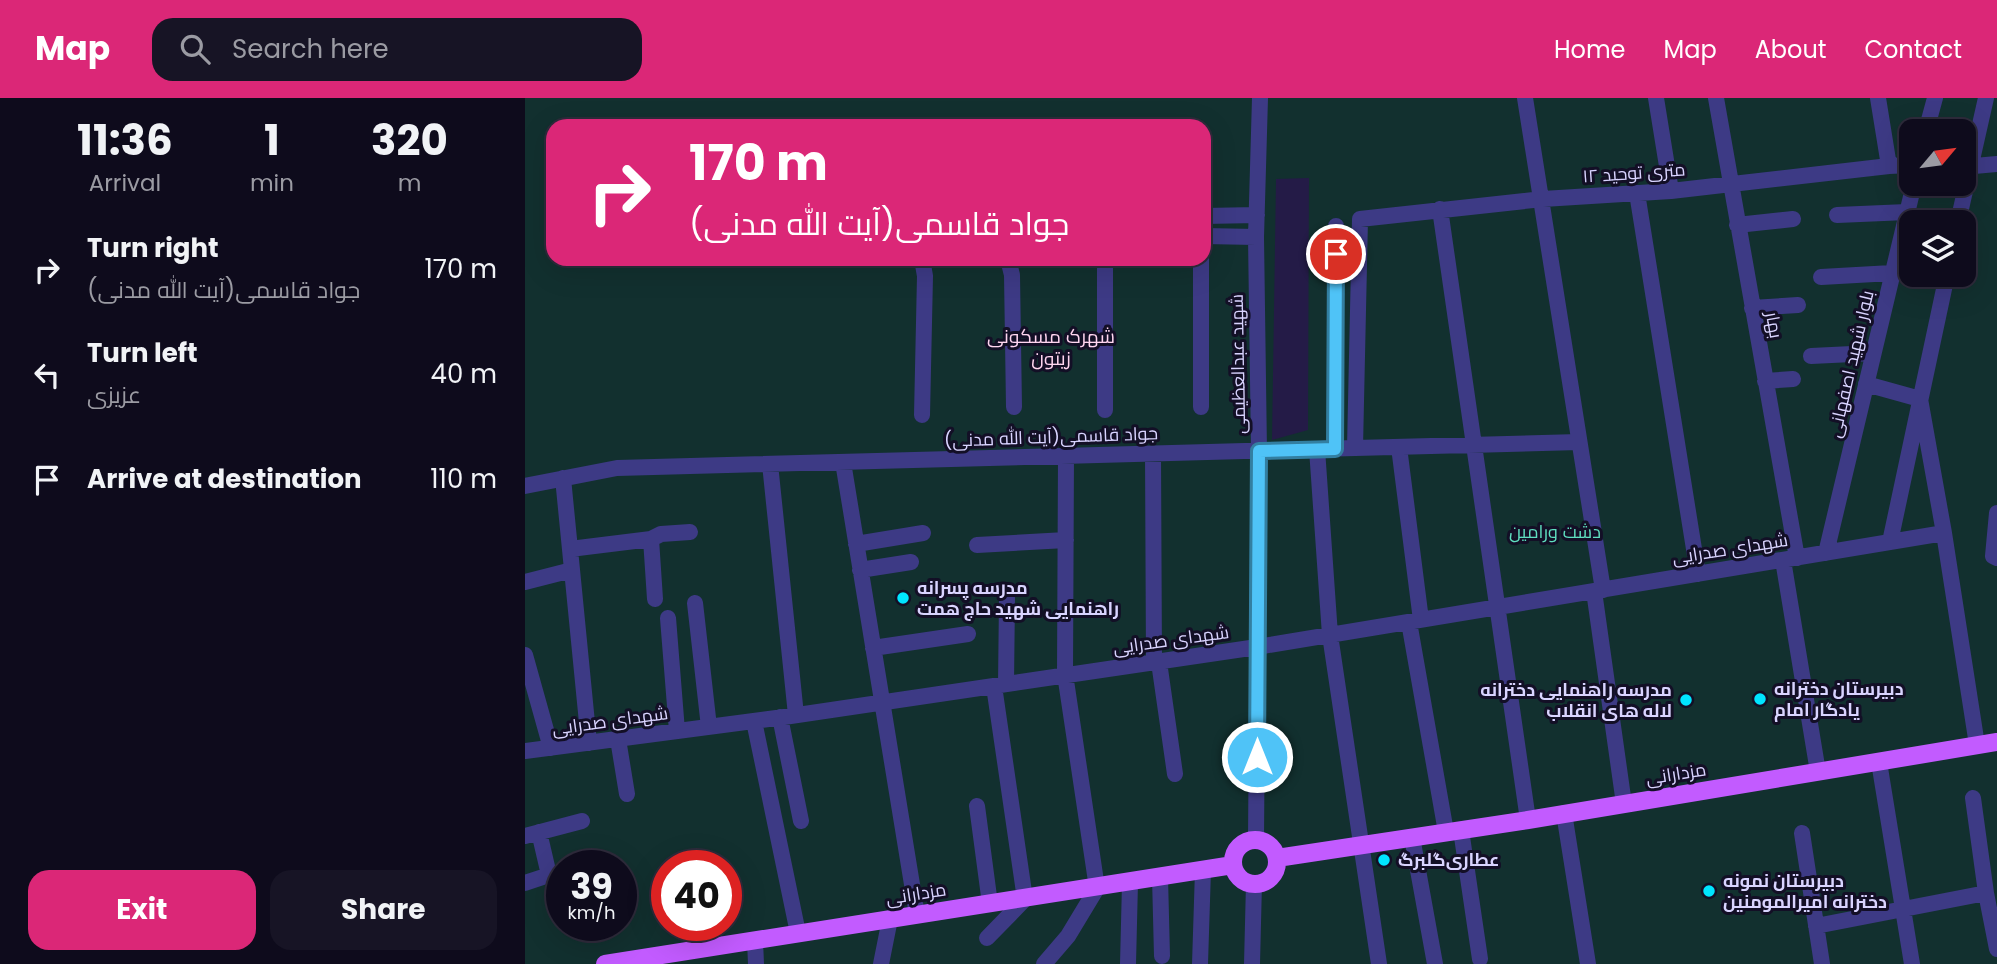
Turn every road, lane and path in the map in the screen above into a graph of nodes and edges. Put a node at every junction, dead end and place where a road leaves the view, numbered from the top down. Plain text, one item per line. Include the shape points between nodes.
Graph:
1 (1260, 98) edge
2 (1525, 98) edge
3 (1656, 98) edge
4 (1716, 98) edge
5 (1878, 98) edge
6 (1935, 98) edge
7 (1986, 98) edge
8 (1929, 119) edge
9 (1976, 132) edge
10 (1997, 164) edge
11 (1889, 166) junction
12 (1899, 166) edge
13 (1976, 166) edge
14 (1730, 184) junction
15 (1671, 191) junction
16 (1636, 193) junction
17 (1543, 199) junction
18 (1440, 209) junction
19 (1899, 212) edge
20 (1257, 215) junction
21 (1837, 215) dead end
22 (1211, 216) edge
23 (1793, 219) dead end
24 (1737, 225) junction
25 (1336, 226) dead end
26 (1211, 236) edge
27 (1256, 237) junction
28 (1899, 245) edge
29 (923, 266) edge
30 (1010, 266) edge
31 (1105, 266) edge
32 (1201, 266) edge
33 (1892, 274) junction
34 (1821, 276) dead end
35 (1944, 287) edge
36 (1798, 305) dead end
37 (1752, 308) junction
38 (1873, 353) junction
39 (1811, 356) dead end
40 (1793, 379) dead end
41 (1765, 381) junction
42 (1866, 384) junction
43 (1920, 399) junction
44 (1014, 407) dead end
45 (1201, 407) dead end
46 (1105, 410) dead end
47 (922, 415) dead end
48 (1579, 442) junction
49 (1475, 445) junction
50 (1399, 447) junction
51 (1355, 448) junction
52 (1317, 449) junction
53 (1335, 449) junction
54 (1259, 451) junction
55 (1153, 454) junction
56 (1066, 456) junction
57 (843, 462) junction
58 (770, 464) junction
59 (563, 478) junction
60 (525, 486) edge
61 (1997, 513) edge
62 (690, 532) dead end
63 (923, 533) dead end
64 (1944, 533) junction
65 (651, 538) junction
66 (1066, 540) junction
67 (1890, 542) junction
68 (856, 544) junction
69 (977, 545) dead end
70 (570, 549) junction
71 (1826, 553) junction
72 (1997, 558) edge
73 (1790, 559) junction
74 (911, 562) dead end
75 (572, 570) junction
76 (860, 570) junction
77 (1698, 574) junction
78 (525, 582) edge
79 (1598, 591) junction
80 (1007, 598) dead end
81 (655, 599) dead end
82 (695, 603) dead end
83 (1498, 607) junction
84 (668, 618) dead end
85 (1415, 621) junction
86 (968, 634) dead end
87 (1330, 635) junction
88 (1257, 647) junction
89 (873, 648) junction
90 (525, 655) edge
91 (1157, 662) junction
92 (1065, 674) junction
93 (1000, 685) junction
94 (882, 702) junction
95 (788, 716) junction
96 (754, 721) junction
97 (709, 727) junction
98 (677, 731) junction
99 (618, 739) junction
100 (1997, 742) edge
101 (589, 743) junction
102 (1977, 745) junction
103 (551, 748) junction
104 (525, 751) edge
105 (1879, 762) junction
106 (1818, 772) junction
107 (1175, 774) dead end
108 (627, 794) dead end
109 (1973, 798) dead end
110 (1623, 804) junction
111 (977, 806) dead end
112 (1564, 813) junction
113 (1528, 820) junction
114 (582, 821) dead end
115 (801, 821) dead end
116 (1453, 831) junction
117 (1802, 833) dead end
118 (532, 834) edge
119 (1412, 837) junction
120 (1256, 840) junction
121 (1361, 845) junction
122 (1277, 858) junction
123 (1233, 865) junction
124 (1203, 870) junction
125 (1160, 877) junction
126 (525, 883) edge
127 (1130, 883) junction
128 (1254, 883) junction
129 (1097, 888) junction
130 (1986, 893) junction
131 (1025, 899) junction
132 (990, 904) junction
133 (1903, 909) junction
134 (917, 915) junction
135 (890, 919) junction
136 (1816, 926) junction
137 (798, 933) junction
138 (987, 938) dead end
139 (755, 940) junction
140 (1997, 949) edge
141 (1162, 956) dead end
142 (1480, 959) dead end
143 (605, 964) edge
144 (756, 964) edge
145 (881, 964) edge
146 (1044, 964) edge
147 (1128, 964) edge
148 (1200, 964) edge
149 (1252, 964) edge
150 (1379, 964) edge
151 (1435, 964) edge
152 (1588, 964) edge
153 (1822, 964) edge
154 (1912, 964) edge

1 - 20 street, شهید عبدالعظیمی
2 - 17 street
3 - 15 street
4 - 14 street, بهار
5 - 11 street
6 - 8 street
7 - 9 street
10 - 13 street
11 - 12 street, ۱۲ متری توحید
11 - 14 street, ۱۲ متری توحید
14 - 15 street, ۱۲ متری توحید
14 - 24 street, بهار
15 - 16 street, ۱۲ متری توحید
16 - 17 street, ۱۲ متری توحید
16 - 77 street
17 - 18 street, ۱۲ متری توحید
17 - 48 street
18 - 49 street
18 - 51 street, ۱۲ متری توحید via 1360,219
19 - 21 street
20 - 22 street
20 - 27 street, شهید عبدالعظیمی
23 - 24 street
24 - 37 street, بهار
25 - 53 street
26 - 27 street
27 - 54 street, شهید عبدالعظیمی
28 - 33 street, بلوار شهید اصفهانی
29 - 47 street
30 - 44 street
31 - 46 street
32 - 45 street
33 - 34 street
33 - 38 street, بلوار شهید اصفهانی
35 - 43 street
36 - 37 street
37 - 41 street, بهار
38 - 39 street
38 - 42 street, بلوار شهید اصفهانی
40 - 41 street
41 - 73 street, بهار
42 - 43 street
42 - 71 street, بلوار شهید اصفهانی
43 - 64 street
43 - 67 street
48 - 49 street, جواد قاسمی(آیت الله مدنی)
48 - 79 street
49 - 50 street, جواد قاسمی(آیت الله مدنی)
49 - 83 street
50 - 51 street, جواد قاسمی(آیت الله مدنی)
50 - 85 street
51 - 53 street, جواد قاسمی(آیت الله مدنی)
52 - 53 street, جواد قاسمی(آیت الله مدنی)
52 - 54 street, جواد قاسمی(آیت الله مدنی)
52 - 87 street
54 - 55 street, جواد قاسمی(آیت الله مدنی)
54 - 88 street, شهید عبدالعظیمی
55 - 56 street, جواد قاسمی(آیت الله مدنی)
55 - 91 street
56 - 57 street, جواد قاسمی(آیت الله مدنی)
56 - 66 street
57 - 58 street, جواد قاسمی(آیت الله مدنی)
57 - 68 street
58 - 59 street, جواد قاسمی(آیت الله مدنی) via 617,468
58 - 95 street
59 - 60 street, جواد قاسمی(آیت الله مدنی)
59 - 70 street
61 - 72 street via 1993,556
62 - 65 street
63 - 68 street
64 - 67 street, شهدای صدرایی
64 - 102 street
65 - 70 street
65 - 81 street
66 - 69 street
66 - 92 street
67 - 71 street, شهدای صدرایی
68 - 76 street
70 - 75 street
71 - 73 street, شهدای صدرایی
73 - 77 street, شهدای صدرایی
73 - 106 street, بهار
74 - 76 street
75 - 78 street
75 - 101 street
76 - 89 street
77 - 79 street, شهدای صدرایی
79 - 83 street, شهدای صدرایی
79 - 110 street
80 - 93 street
82 - 97 street
83 - 85 street, شهدای صدرایی
83 - 113 street
84 - 98 street
85 - 87 street, شهدای صدرایی
85 - 116 street
86 - 89 street
87 - 88 street, شهدای صدرایی
87 - 121 street
88 - 91 street, شهدای صدرایی
88 - 120 street, شهید عبدالعظیمی
89 - 94 street
90 - 103 street
91 - 92 street, شهدای صدرایی
91 - 107 street
92 - 93 street, شهدای صدرایی
92 - 129 street
93 - 94 street, شهدای صدرایی
93 - 131 street
94 - 95 street, شهدای صدرایی
94 - 134 street
95 - 96 street, شهدای صدرایی
95 - 115 street
96 - 97 street, شهدای صدرایی
96 - 137 street
97 - 98 street, شهدای صدرایی
98 - 99 street, شهدای صدرایی
99 - 101 street, شهدای صدرایی
99 - 108 street
100 - 102 main road, مزدارانی
101 - 103 street, شهدای صدرایی
102 - 105 main road, مزدارانی
103 - 104 street, شهدای صدرایی
105 - 106 main road, مزدارانی
105 - 133 street
106 - 110 main road, مزدارانی
109 - 130 street
110 - 112 main road, مزدارانی
111 - 132 street
112 - 113 main road, مزدارانی
112 - 152 street
113 - 116 main road, مزدارانی
114 - 118 street
116 - 119 main road, مزدارانی
116 - 142 street
117 - 136 street
118 - 126 street via 549,875
119 - 121 main road, مزدارانی
119 - 151 street
120 - 122 main road via 1268,844
120 - 123 main road via 1237,849
121 - 122 main road, مزدارانی
121 - 150 street
122 - 128 main road via 1273,875
123 - 124 main road, مزدارانی
123 - 128 main road via 1242,880
124 - 125 main road, مزدارانی
124 - 148 street
125 - 127 main road, مزدارانی
125 - 141 street
127 - 129 main road, مزدارانی
127 - 147 street
128 - 149 street
129 - 131 main road, مزدارانی
129 - 146 street via 1068,936
130 - 133 street
130 - 140 street
131 - 132 main road, مزدارانی
131 - 138 street
132 - 134 main road, مزدارانی
133 - 136 street
133 - 154 street
134 - 135 main road, مزدارانی
135 - 137 main road, مزدارانی
135 - 145 street
136 - 153 street
137 - 139 main road, مزدارانی
139 - 143 main road, مزدارانی
139 - 144 street

